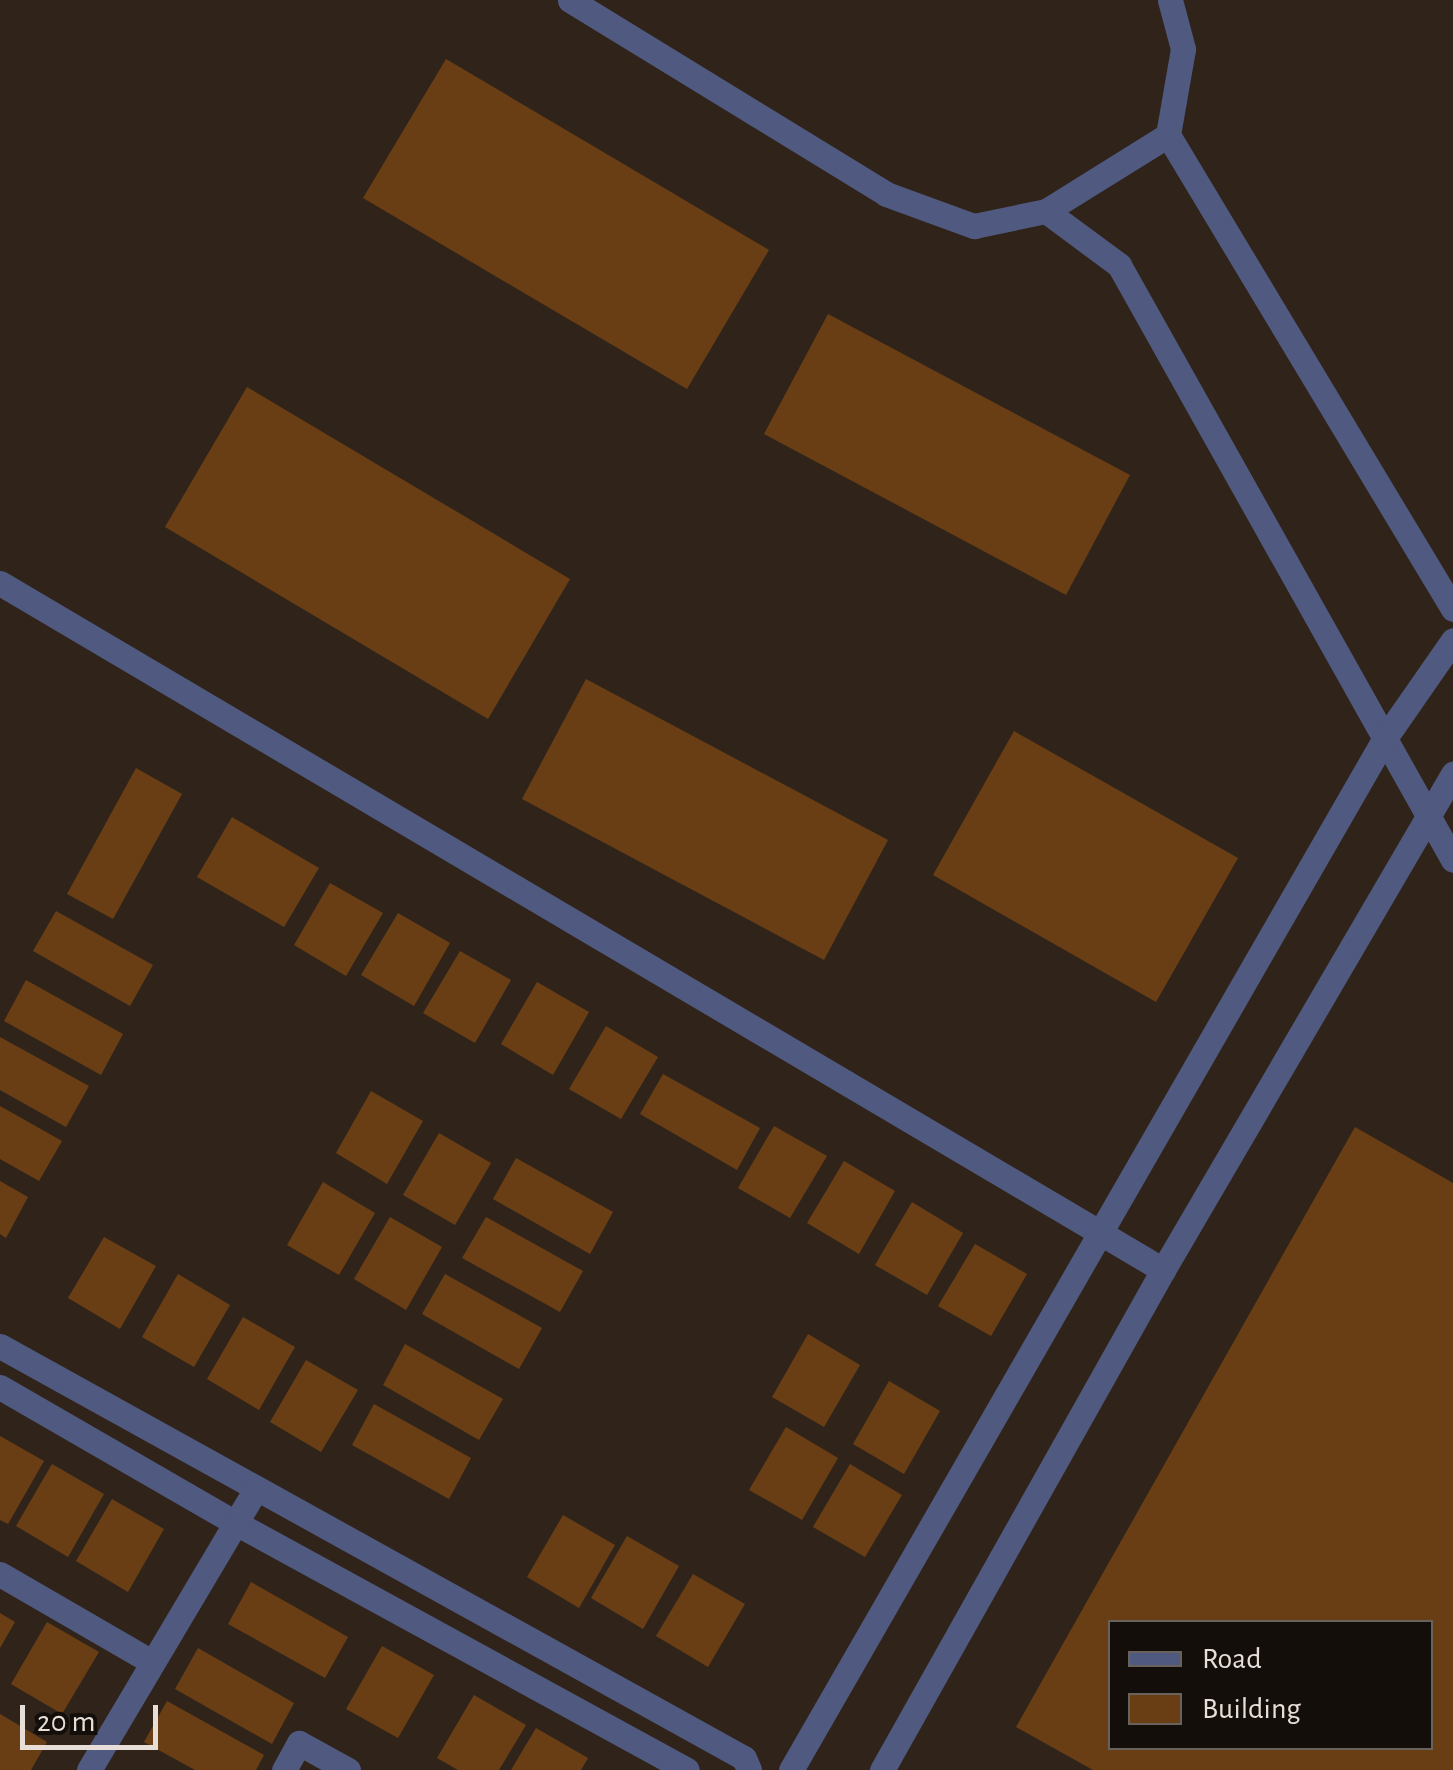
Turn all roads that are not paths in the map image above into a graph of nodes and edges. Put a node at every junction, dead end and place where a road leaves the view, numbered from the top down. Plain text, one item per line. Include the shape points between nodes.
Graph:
1 (570, 0) edge
2 (1170, 0) edge
3 (1168, 135) junction
4 (1046, 212) junction
5 (0, 583) edge
6 (1453, 609) edge
7 (1453, 640) edge
8 (1385, 738) junction
9 (1453, 774) edge
10 (1427, 813) junction
11 (1453, 860) edge
12 (1098, 1232) junction
13 (1163, 1270) junction
14 (0, 1346) edge
15 (0, 1388) edge
16 (254, 1490) junction
17 (234, 1522) junction
18 (0, 1574) edge
19 (152, 1662) junction
20 (89, 1770) edge
21 (284, 1770) edge
22 (348, 1770) edge
23 (688, 1770) edge
24 (749, 1770) edge
25 (792, 1770) edge
26 (882, 1770) edge

1 - 4 street via 886,194 974,226
2 - 3 street via 1182,49
3 - 4 street
3 - 6 street
4 - 8 street via 1120,264
5 - 12 street
7 - 8 street
8 - 10 street
8 - 12 street
9 - 10 street
10 - 11 street
10 - 13 street
12 - 13 street
12 - 25 street
13 - 26 street
14 - 16 street
15 - 17 street
16 - 17 street
16 - 24 street via 744,1758
17 - 19 street
17 - 23 street
18 - 19 street
19 - 20 street
21 - 22 street via 299,1743

